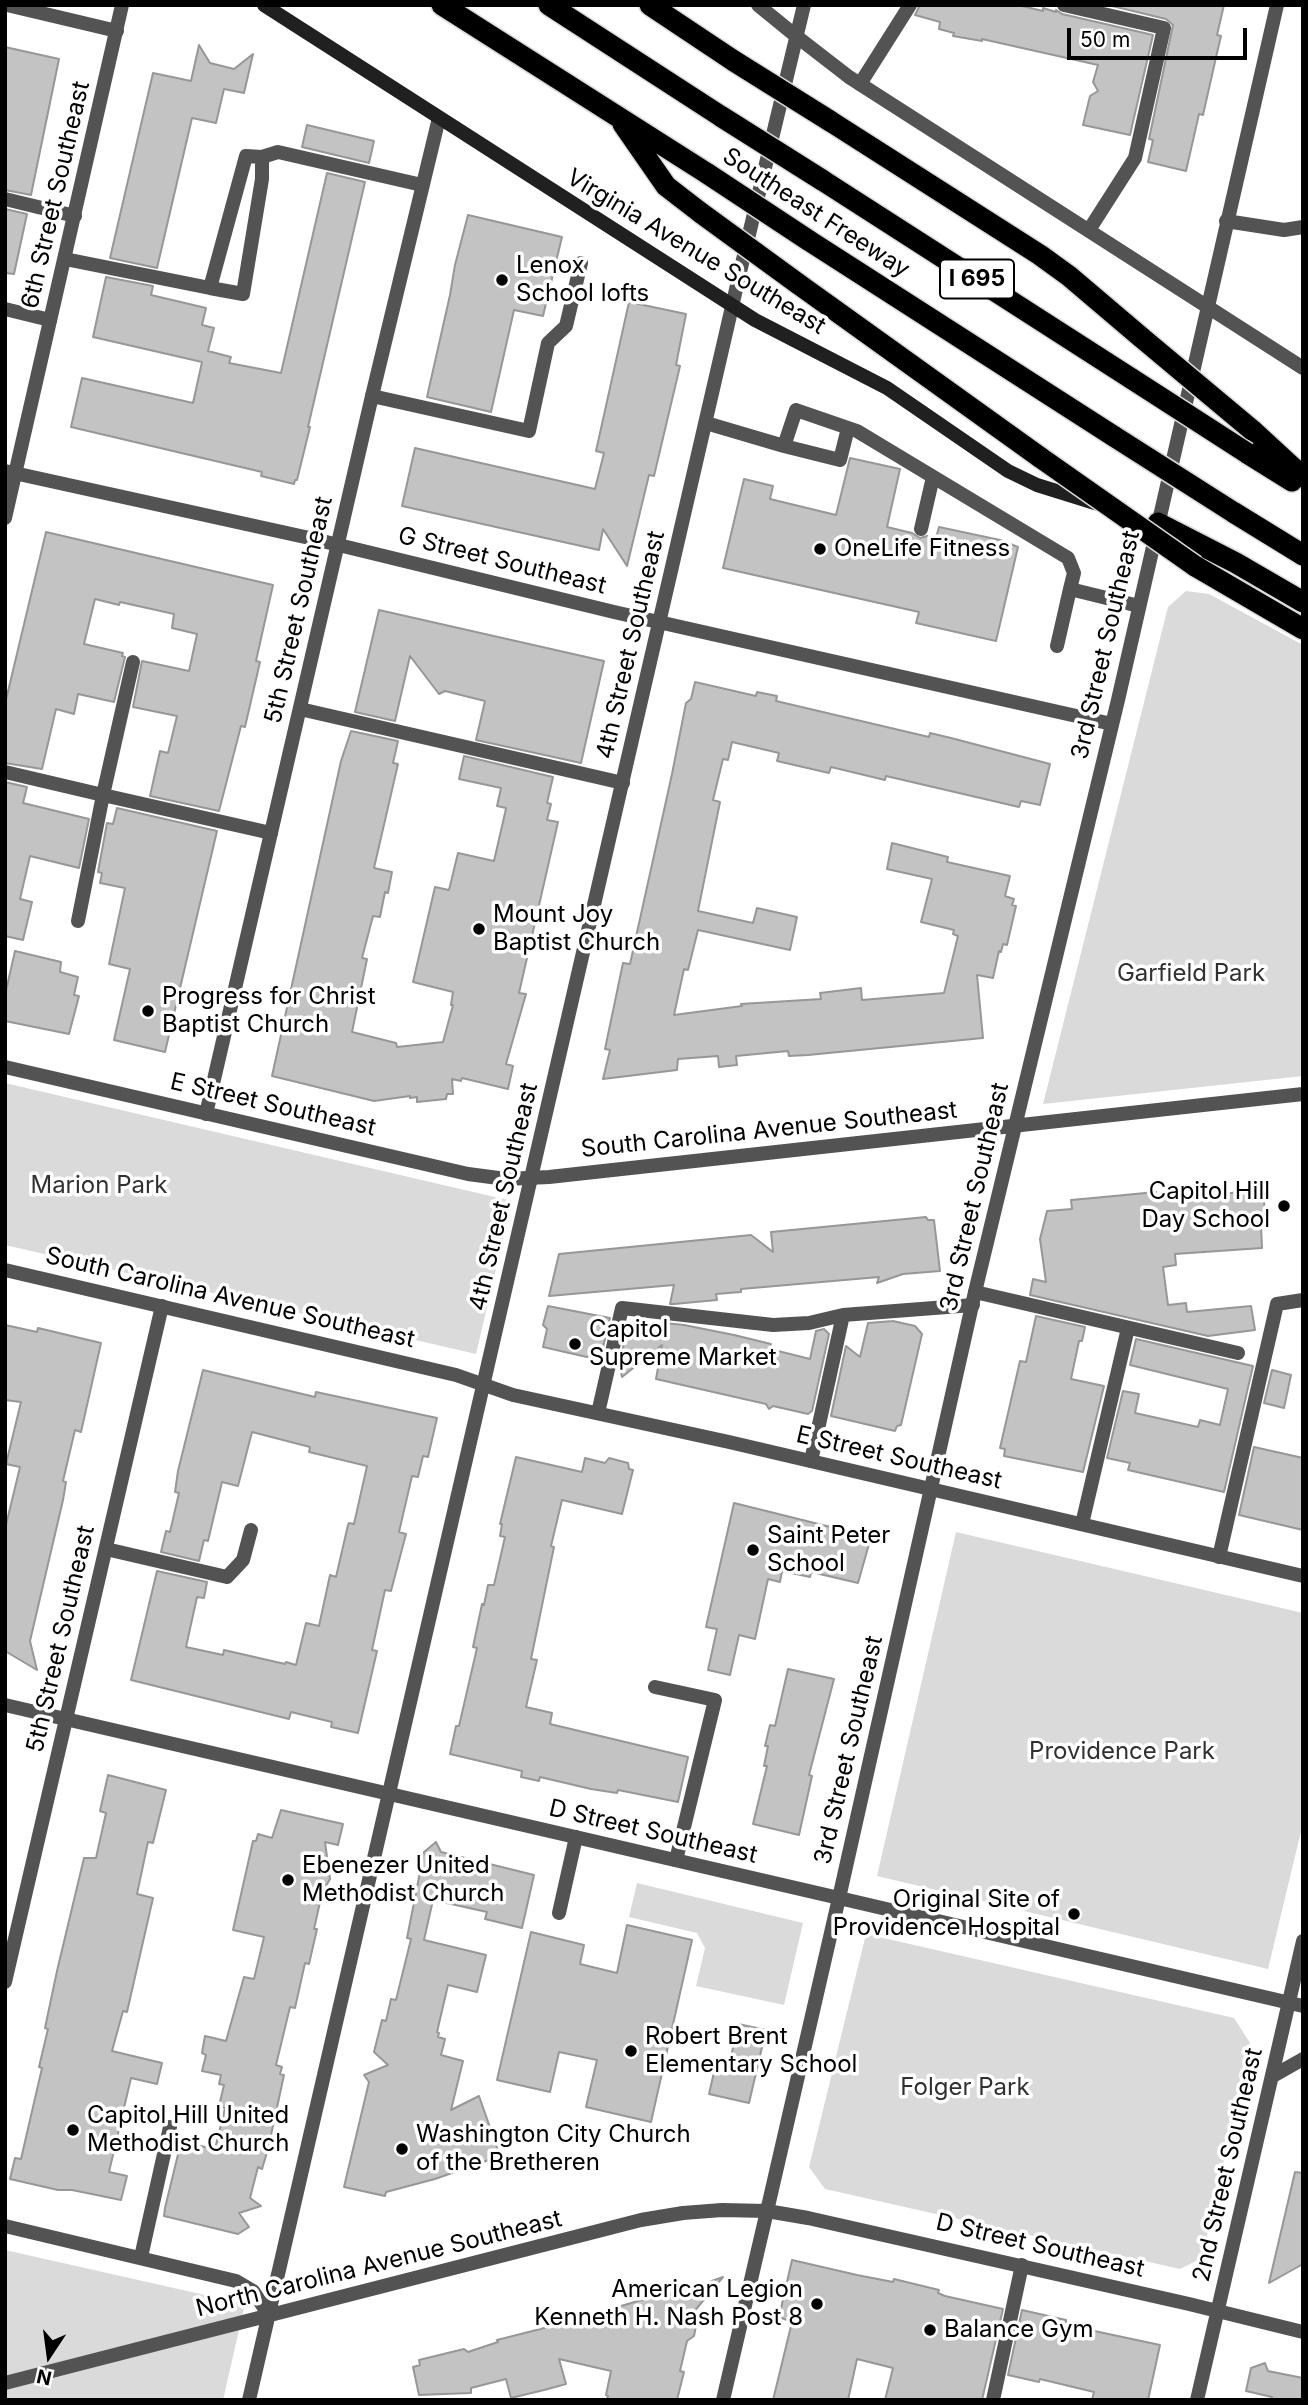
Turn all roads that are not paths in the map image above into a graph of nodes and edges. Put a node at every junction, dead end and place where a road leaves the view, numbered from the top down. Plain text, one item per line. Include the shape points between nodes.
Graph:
1 (7, 5) edge
2 (122, 5) edge
3 (264, 5) edge
4 (442, 5) edge
5 (550, 5) edge
6 (650, 5) edge
7 (758, 5) edge
8 (804, 5) edge
9 (909, 5) edge
10 (1064, 5) edge
11 (1277, 5) edge
12 (117, 31) junction
13 (796, 36) junction
14 (860, 84) junction
15 (618, 117) junction
16 (439, 118) junction
17 (262, 157) junction
18 (422, 185) junction
19 (5, 199) edge
20 (75, 216) junction
21 (1226, 221) junction
22 (1303, 227) edge
23 (1089, 230) junction
24 (65, 259) junction
25 (582, 264) dead end
26 (210, 288) junction
27 (733, 306) junction
28 (1208, 307) junction
29 (5, 309) edge
30 (50, 320) junction
31 (1303, 368) edge
32 (372, 396) junction
33 (706, 424) junction
34 (848, 428) junction
35 (784, 446) junction
36 (10, 472) edge
37 (933, 477) junction
38 (1303, 477) edge
39 (1303, 488) edge
40 (5, 518) edge
41 (1158, 523) junction
42 (920, 528) dead end
43 (337, 545) junction
44 (1303, 555) edge
45 (1070, 589) junction
46 (1303, 602) edge
47 (1139, 606) junction
48 (659, 622) junction
49 (1303, 629) edge
50 (1057, 646) dead end
51 (133, 662) dead end
52 (300, 709) junction
53 (1112, 724) junction
54 (5, 772) edge
55 (623, 783) junction
56 (103, 795) junction
57 (271, 833) junction
58 (78, 921) dead end
59 (5, 1067) edge
60 (1303, 1094) edge
61 (206, 1114) junction
62 (1015, 1126) junction
63 (531, 1179) junction
64 (5, 1270) edge
65 (974, 1298) junction
66 (1303, 1300) edge
67 (162, 1307) junction
68 (843, 1315) junction
69 (1128, 1328) junction
70 (1238, 1353) dead end
71 (485, 1384) junction
72 (598, 1413) junction
73 (811, 1461) junction
74 (932, 1489) junction
75 (1082, 1524) junction
76 (250, 1530) dead end
77 (106, 1549) junction
78 (1219, 1557) junction
79 (1303, 1576) edge
80 (655, 1686) dead end
81 (5, 1705) edge
82 (66, 1719) junction
83 (389, 1793) junction
84 (576, 1837) junction
85 (676, 1860) junction
86 (839, 1898) junction
87 (559, 1913) dead end
88 (1303, 1941) edge
89 (5, 1982) edge
90 (1296, 2005) edge
91 (1303, 2059) edge
92 (1273, 2076) junction
93 (170, 2127) dead end
94 (767, 2211) junction
95 (5, 2226) edge
96 (141, 2257) junction
97 (1022, 2265) junction
98 (1218, 2311) junction
99 (269, 2315) junction
100 (1303, 2332) edge
101 (5, 2383) edge
102 (249, 2400) edge
103 (723, 2400) edge
104 (993, 2400) edge
105 (1197, 2400) edge

1 - 12 street
2 - 12 street, 6th Street Southeast
3 - 16 main road, Virginia Avenue Southeast
4 - 15 highway, Southeast Freeway / I 695
5 - 39 highway, Southeast Freeway / I 695, bridge
6 - 38 highway, bridge via 1050,262
7 - 13 street
8 - 13 street, 4th Street Southeast
9 - 14 street
10 - 23 street via 1164,28 1135,158
11 - 21 street, 3rd Street Southeast
12 - 20 street, 6th Street Southeast
13 - 14 street
13 - 27 street, 4th Street Southeast
14 - 23 street
15 - 44 highway, Southeast Freeway / I 695, bridge
15 - 49 highway, bridge via 666,186 701,213 1195,566
16 - 18 street, 5th Street Southeast
16 - 27 main road, Virginia Avenue Southeast
17 - 18 street via 278,152
17 - 26 street via 246,156
17 - 26 street via 243,295
18 - 32 street, 5th Street Southeast
19 - 20 street
20 - 24 street, 6th Street Southeast
21 - 22 street via 1284,230
21 - 28 street, 3rd Street Southeast
23 - 28 street
24 - 26 street
24 - 30 street, 6th Street Southeast
25 - 32 street via 566,326 548,343 529,431
27 - 33 street, 4th Street Southeast
27 - 41 main road, Virginia Avenue Southeast via 887,388 1008,471 1037,485
28 - 31 street
28 - 41 street, 3rd Street Southeast
29 - 30 street
30 - 36 street, 6th Street Southeast
32 - 43 street, 5th Street Southeast
33 - 35 street
33 - 48 street, 4th Street Southeast
34 - 35 street via 840,460
34 - 35 street via 796,410
34 - 37 street
36 - 40 street, 6th Street Southeast
36 - 43 street, G Street Southeast
37 - 42 street
37 - 45 street via 1068,558 1074,573
41 - 46 highway
41 - 47 street, 3rd Street Southeast
43 - 48 street, G Street Southeast
43 - 52 street, 5th Street Southeast
45 - 47 street
45 - 50 street
47 - 53 street, 3rd Street Southeast
48 - 53 street, G Street Southeast
48 - 55 street, 4th Street Southeast
51 - 56 street
52 - 55 street
52 - 57 street, 5th Street Southeast
53 - 62 street, 3rd Street Southeast
54 - 56 street
55 - 63 street, 4th Street Southeast
56 - 57 street
56 - 58 street
57 - 61 street, 5th Street Southeast
59 - 61 street, E Street Southeast
60 - 62 street, South Carolina Avenue Southeast
61 - 63 street, E Street Southeast via 468,1174
62 - 63 street, South Carolina Avenue Southeast
62 - 65 street, 3rd Street Southeast
63 - 71 street, 4th Street Southeast
64 - 67 street, South Carolina Avenue Southeast
65 - 68 street
65 - 69 street
65 - 74 street, 3rd Street Southeast
66 - 78 street via 1277,1304
67 - 71 street, South Carolina Avenue Southeast
67 - 77 street, 5th Street Southeast
68 - 72 street via 773,1325 622,1308
68 - 73 street
69 - 70 street
69 - 75 street
71 - 72 street, E Street Southeast via 513,1395
71 - 83 street, 4th Street Southeast
72 - 73 street, E Street Southeast
73 - 74 street, E Street Southeast
74 - 75 street, E Street Southeast
74 - 86 street, 3rd Street Southeast
75 - 78 street, E Street Southeast
76 - 77 street via 243,1560 227,1577
77 - 82 street, 5th Street Southeast
78 - 79 street, E Street Southeast
80 - 85 street via 715,1700
81 - 82 street, D Street Southeast
82 - 83 street, D Street Southeast
82 - 89 street, 5th Street Southeast
83 - 84 street, D Street Southeast
83 - 99 street, 4th Street Southeast
84 - 85 street, D Street Southeast
84 - 87 street
85 - 86 street, D Street Southeast
86 - 90 street, D Street Southeast
86 - 94 street, 3rd Street Southeast
88 - 90 street, 2nd Street Southeast
90 - 92 street, 2nd Street Southeast
91 - 92 street
92 - 98 street, 2nd Street Southeast
93 - 96 street
94 - 97 street, D Street Southeast
94 - 99 street, North Carolina Avenue Southeast via 713,2210 641,2220
94 - 103 street, 3rd Street Southeast
95 - 96 street
96 - 99 street via 236,2281 253,2291
97 - 98 street, D Street Southeast
97 - 104 street
98 - 100 street, D Street Southeast
98 - 105 street, 2nd Street Southeast
99 - 101 street, North Carolina Avenue Southeast
99 - 102 street, 4th Street Southeast

